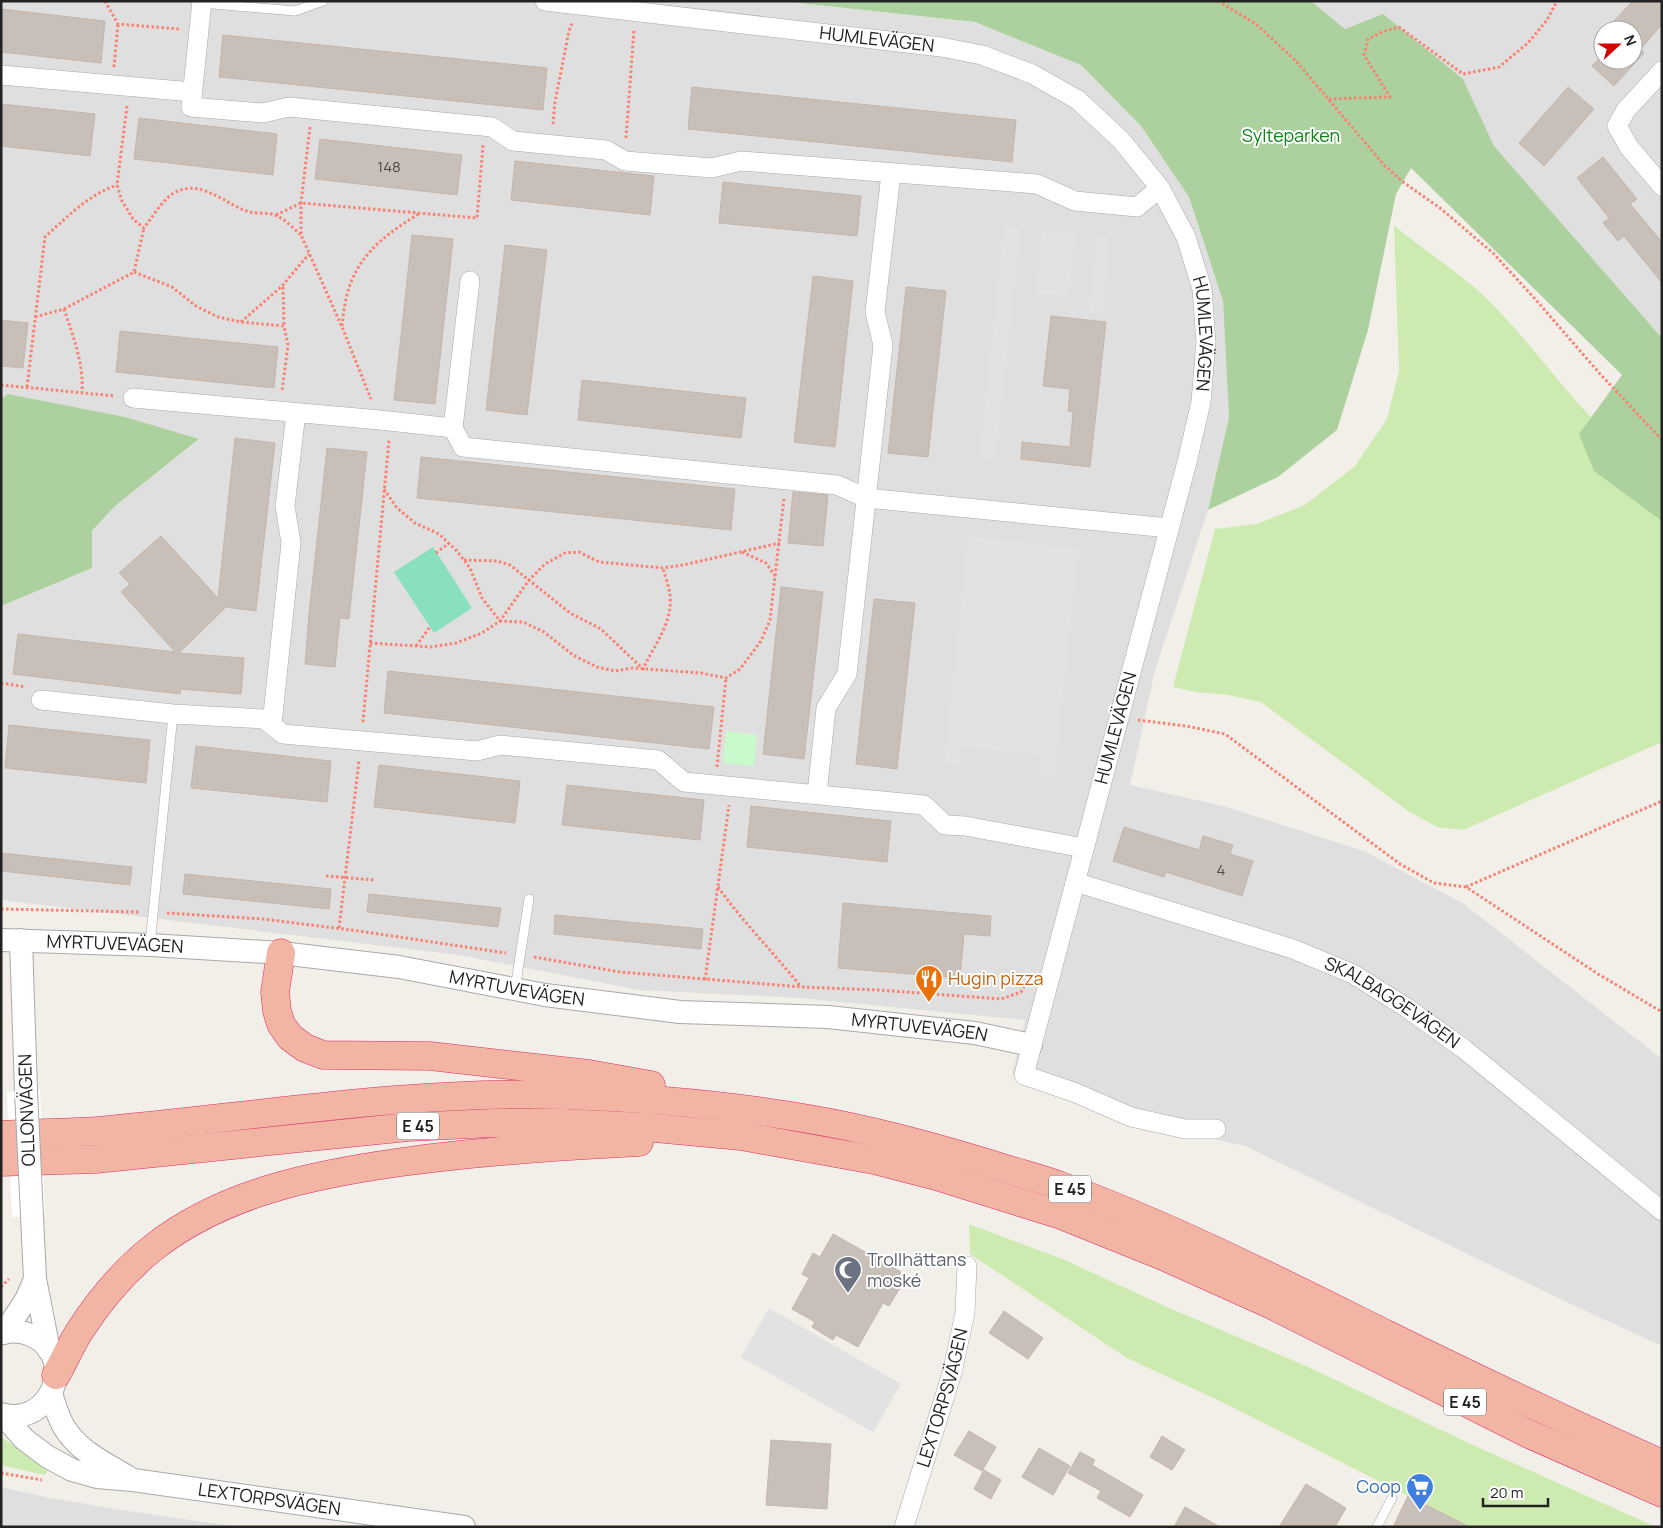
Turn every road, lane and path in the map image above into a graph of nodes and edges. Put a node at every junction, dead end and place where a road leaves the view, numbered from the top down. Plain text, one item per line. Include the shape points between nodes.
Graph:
1 (105, 1) edge
2 (323, 1) edge
3 (545, 1) edge
4 (1218, 1) edge
5 (1557, 1) edge
6 (202, 2) edge
7 (581, 6) junction
8 (636, 12) junction
9 (118, 24) junction
10 (199, 31) junction
11 (1662, 71) edge
12 (1, 75) edge
13 (121, 85) junction
14 (192, 92) junction
15 (1328, 99) junction
16 (312, 109) junction
17 (484, 126) junction
18 (550, 145) junction
19 (625, 160) junction
20 (891, 174) junction
21 (118, 185) junction
22 (1662, 186) edge
23 (1160, 188) junction
24 (301, 203) junction
25 (420, 214) junction
26 (276, 215) junction
27 (144, 228) junction
28 (301, 235) junction
29 (310, 254) junction
30 (134, 272) junction
31 (470, 281) dead end
32 (282, 286) junction
33 (64, 309) junction
34 (36, 317) junction
35 (241, 322) junction
36 (284, 326) junction
37 (342, 327) junction
38 (1, 385) edge
39 (27, 387) junction
40 (82, 392) junction
41 (133, 398) joint
42 (288, 412) junction
43 (385, 421) junction
44 (453, 428) junction
45 (1662, 440) edge
46 (786, 480) junction
47 (384, 490) junction
48 (866, 498) junction
49 (1169, 528) junction
50 (449, 543) junction
51 (780, 543) junction
52 (742, 552) junction
53 (436, 553) dead end
54 (463, 560) junction
55 (663, 568) junction
56 (776, 577) junction
57 (528, 580) junction
58 (500, 621) junction
59 (430, 627) dead end
60 (370, 643) junction
61 (416, 647) junction
62 (643, 669) junction
63 (726, 678) junction
64 (41, 700) dead end
65 (173, 714) junction
66 (1119, 716) junction
67 (272, 724) junction
68 (361, 741) junction
69 (723, 785) junction
70 (817, 794) junction
71 (1662, 801) edge
72 (1084, 848) junction
73 (326, 876) dead end
74 (345, 877) junction
75 (374, 880) dead end
76 (1075, 882) junction
77 (718, 887) junction
78 (1466, 887) junction
79 (529, 899) dead end
80 (1, 909) edge
81 (153, 912) junction
82 (339, 928) junction
83 (11, 940) edge
84 (150, 944) junction
85 (281, 953) junction
86 (521, 955) junction
87 (1028, 977) dead end
88 (705, 980) junction
89 (802, 987) junction
90 (515, 989) junction
91 (1662, 1012) edge
92 (1031, 1044) junction
93 (732, 1107) junction
94 (1216, 1129) dead end
95 (1, 1135) edge
96 (741, 1136) junction
97 (1, 1162) edge
98 (1662, 1212) edge
99 (967, 1266) dead end
100 (35, 1279) junction
101 (2, 1333) edge
102 (52, 1373) junction
103 (2, 1414) edge
104 (1662, 1464) edge
105 (133, 1480) junction
106 (1662, 1494) edge
107 (1392, 1498) dead end
108 (464, 1527) edge
109 (904, 1527) edge
110 (1377, 1527) edge

1 - 9 path
2 - 6 lane via 295,11
3 - 7 street, HUMLEVÄGEN
4 - 15 path via 1256,24 1296,61
5 - 15 path via 1547,20 1528,43 1499,67 1463,74 1399,27 1382,32 1368,39 1364,55 1390,97
6 - 10 street
7 - 8 street, HUMLEVÄGEN
7 - 18 path via 580,18 569,31
8 - 19 path
8 - 23 street, HUMLEVÄGEN via 941,46 982,55 1032,74 1078,100 1121,140
9 - 10 path
9 - 13 path
10 - 14 street
11 - 22 street via 1626,110 1617,126 1629,147
12 - 13 street
13 - 14 street
13 - 21 path
14 - 16 street via 191,107 263,113 289,107
15 - 45 path via 1384,165 1493,253
16 - 17 street
16 - 24 path
17 - 18 street via 492,127 513,141
17 - 25 path via 477,218
18 - 19 street via 606,150
19 - 20 street via 712,168 740,161
20 - 23 street via 1037,184 1075,201 1137,207
20 - 48 street via 875,312 883,345
21 - 27 path via 122,201
21 - 34 path via 84,202 45,237
23 - 49 street, HUMLEVÄGEN via 1186,237 1202,290 1206,342 1201,402
24 - 25 path
24 - 26 path
24 - 28 path
25 - 37 path via 394,229 366,256 354,275
26 - 27 path via 237,208 222,198 189,188 176,191
26 - 28 path
27 - 30 path
28 - 29 path
29 - 32 path
29 - 37 path
30 - 33 path
30 - 35 path via 172,287 218,318
31 - 44 street
32 - 35 path
32 - 36 path
33 - 34 path
33 - 40 path via 80,361
34 - 39 path
35 - 36 path
36 - 42 path via 288,344
37 - 43 path
38 - 39 path
39 - 40 path
40 - 41 path
41 - 42 street
42 - 43 street
42 - 67 street via 285,506 291,543
43 - 44 street
43 - 47 path
44 - 46 street via 463,448
46 - 48 street via 836,485
46 - 51 path
47 - 50 path via 397,508 415,523 439,534
47 - 60 path
48 - 49 street
48 - 70 street via 847,674 826,708
49 - 66 street, HUMLEVÄGEN
50 - 53 path
50 - 54 path
51 - 52 path
51 - 56 path
52 - 55 path
52 - 56 path via 766,563
54 - 57 path via 497,560 510,565
54 - 58 path via 470,568 482,598
55 - 57 path via 599,562 579,552 565,553 545,564
55 - 62 path via 670,595 668,612 662,635
56 - 63 path via 770,620 761,641 740,669
57 - 58 path
57 - 62 path via 570,613 601,629
58 - 61 path via 482,633 456,643
58 - 62 path via 523,622 597,667 615,671
59 - 61 path
60 - 61 path
60 - 68 path
62 - 63 path
63 - 69 path
64 - 65 street
65 - 67 street via 264,718
65 - 81 lane
66 - 72 street, HUMLEVÄGEN
66 - 78 path via 1225,734 1400,864 1434,883
67 - 68 street via 283,734
68 - 69 street via 477,751 500,745 658,760 684,782
68 - 74 path
69 - 70 street
69 - 77 path
70 - 72 street via 924,805 946,825
71 - 78 path
72 - 76 street, HUMLEVÄGEN
73 - 74 path
74 - 75 path
74 - 82 path
76 - 92 street, HUMLEVÄGEN
76 - 98 street, SKALBAGGEVÄGEN via 1293,949 1354,974 1464,1049
77 - 88 path
77 - 89 path
78 - 91 path
79 - 86 lane
80 - 81 path
81 - 82 path
81 - 84 lane
82 - 86 path
83 - 84 street, MYRTUVEVÄGEN
83 - 100 street, OLLONVÄGEN, bridge via 26,1091
84 - 85 street, MYRTUVEVÄGEN
85 - 90 street, MYRTUVEVÄGEN via 399,967
85 - 93 highway via 275,992 281,1024 290,1037 323,1055 430,1056 589,1074 658,1087
86 - 88 path via 620,972
86 - 90 lane
87 - 89 path via 1021,992 1001,999
88 - 89 path
90 - 92 street, MYRTUVEVÄGEN via 680,1012 828,1017 975,1033
92 - 94 street, HUMLEVÄGEN via 1024,1075 1130,1117 1184,1129
93 - 95 highway, E 45 via 564,1095 491,1095 405,1099 92,1131
93 - 104 highway, E 45 via 811,1119 899,1139 1060,1185 1173,1231 1264,1273 1524,1401
96 - 97 highway, E 45 via 626,1126 494,1123 408,1127 96,1159
96 - 102 highway via 525,1148 434,1158 363,1168 260,1192 184,1226 154,1248 126,1273 101,1303
96 - 106 highway, E 45 via 874,1160 936,1176 1109,1233 1272,1305 1529,1434
99 - 109 street, LEXTORPSVÄGEN via 965,1313 952,1373
100 - 101 street, OLLONVÄGEN via 26,1300
100 - 102 street, OLLONVÄGEN
101 - 102 street via 16,1331 40,1340
102 - 103 street via 42,1405 31,1413 17,1416
102 - 105 street, LEXTORPSVÄGEN via 64,1427 87,1453
103 - 105 street, LEXTORPSVÄGEN via 24,1439 72,1470 97,1477
105 - 108 street, LEXTORPSVÄGEN
107 - 110 lane

